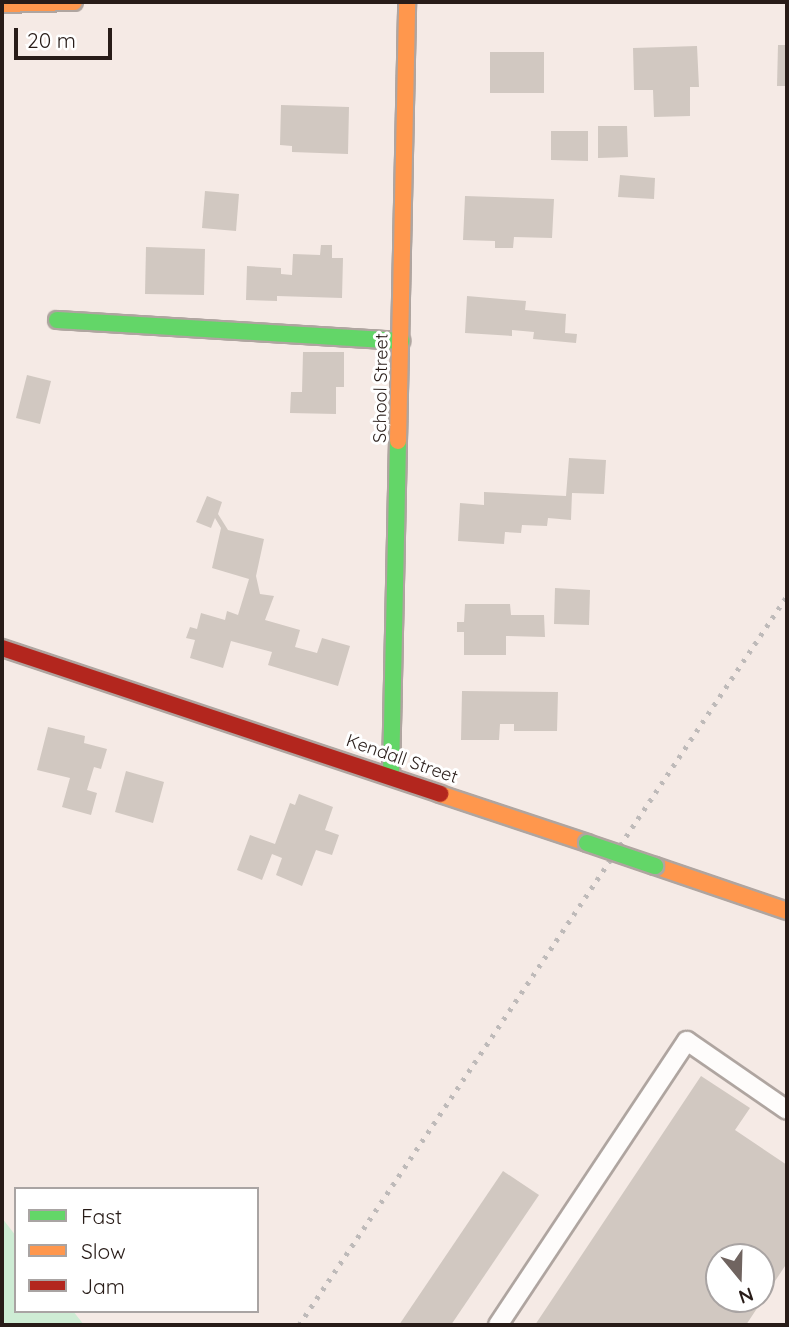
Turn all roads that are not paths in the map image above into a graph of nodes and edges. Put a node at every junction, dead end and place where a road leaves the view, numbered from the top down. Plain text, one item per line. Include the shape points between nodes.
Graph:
1 (74, 2) edge
2 (407, 2) edge
3 (2, 4) edge
4 (57, 320) dead end
5 (401, 341) junction
6 (2, 648) edge
7 (391, 775) junction
8 (787, 911) edge
9 (787, 1110) edge
10 (498, 1325) edge

1 - 3 street
2 - 5 street, School Street
4 - 5 street
5 - 7 street, School Street
6 - 7 street, Kendall Street
7 - 8 street, Kendall Street, bridge
9 - 10 lane via 687,1041

